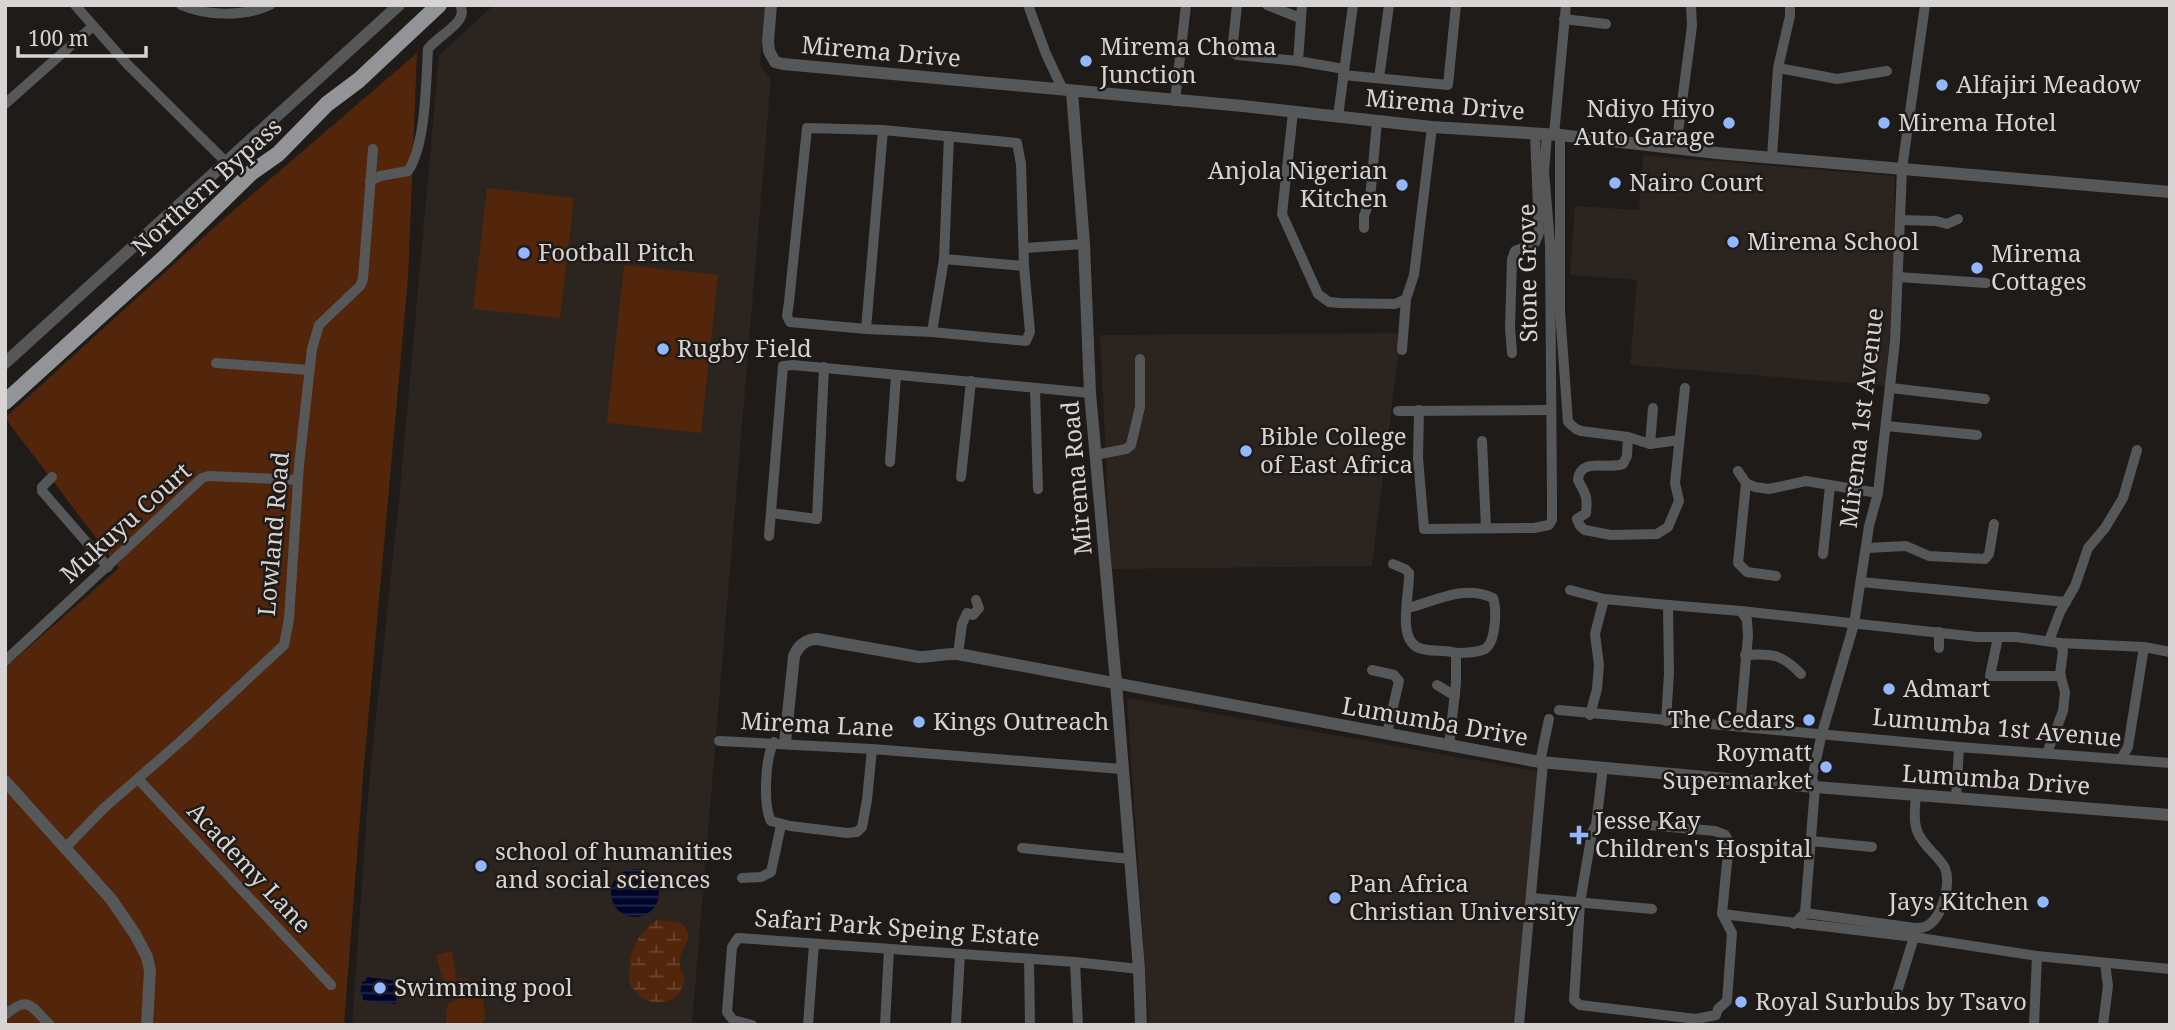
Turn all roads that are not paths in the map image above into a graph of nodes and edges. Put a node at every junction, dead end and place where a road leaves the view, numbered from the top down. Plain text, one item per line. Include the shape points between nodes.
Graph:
1 (75, 5) edge
2 (181, 5) edge
3 (270, 5) edge
4 (399, 5) edge
5 (439, 5) edge
6 (460, 5) edge
7 (772, 5) edge
8 (1027, 5) edge
9 (1186, 5) edge
10 (1237, 5) edge
11 (1267, 5) edge
12 (1302, 5) edge
13 (1353, 5) edge
14 (1389, 5) edge
15 (1456, 5) edge
16 (1566, 5) edge
17 (1691, 5) edge
18 (1790, 5) edge
19 (1925, 5) edge
20 (1300, 18) junction
21 (1564, 19) junction
22 (1606, 24) dead end
23 (93, 26) junction
24 (1298, 61) junction
25 (1778, 68) junction
26 (1344, 72) junction
27 (1887, 72) dead end
28 (1379, 78) junction
29 (1068, 91) junction
30 (1175, 101) junction
31 (5, 104) edge
32 (1293, 112) junction
33 (1338, 116) junction
34 (1377, 121) junction
35 (1432, 127) junction
36 (883, 130) junction
37 (1549, 135) junction
38 (949, 136) junction
39 (1676, 147) junction
40 (373, 149) dead end
41 (1772, 157) junction
42 (227, 163) junction
43 (1902, 169) junction
44 (370, 181) junction
45 (2170, 192) edge
46 (1958, 219) dead end
47 (1900, 220) junction
48 (1364, 228) dead end
49 (1084, 244) junction
50 (1025, 248) junction
51 (944, 259) junction
52 (1024, 266) junction
53 (1898, 278) junction
54 (1986, 283) dead end
55 (1406, 299) junction
56 (866, 329) junction
57 (932, 332) junction
58 (1402, 350) dead end
59 (1512, 354) dead end
60 (1140, 359) dead end
61 (5, 363) edge
62 (216, 363) dead end
63 (824, 368) junction
64 (309, 370) junction
65 (897, 375) junction
66 (971, 381) junction
67 (1685, 388) dead end
68 (1891, 388) junction
69 (1035, 389) junction
70 (1090, 393) junction
71 (1985, 399) dead end
72 (5, 402) edge
73 (1653, 408) dead end
74 (1419, 410) junction
75 (1550, 410) junction
76 (1398, 411) dead end
77 (1886, 426) junction
78 (1977, 435) dead end
79 (1628, 436) junction
80 (1482, 440) dead end
81 (1679, 440) junction
82 (1650, 444) junction
83 (2137, 450) dead end
84 (1096, 455) junction
85 (890, 462) dead end
86 (1738, 471) dead end
87 (52, 477) dead end
88 (961, 477) dead end
89 (298, 481) junction
90 (1746, 483) junction
91 (1830, 486) junction
92 (1038, 489) dead end
93 (1878, 493) junction
94 (771, 513) junction
95 (1994, 524) dead end
96 (1486, 528) junction
97 (769, 536) dead end
98 (1867, 548) junction
99 (1823, 554) dead end
100 (1393, 564) dead end
101 (108, 567) junction
102 (1776, 576) dead end
103 (1861, 582) junction
104 (1570, 590) dead end
105 (1604, 599) junction
106 (976, 600) dead end
107 (2066, 602) junction
108 (1668, 605) junction
109 (1408, 608) junction
110 (1741, 611) junction
111 (1853, 624) junction
112 (1939, 632) junction
113 (1998, 637) junction
114 (2049, 641) junction
115 (2060, 643) junction
116 (2144, 647) junction
117 (1939, 648) dead end
118 (2170, 652) edge
119 (1455, 653) junction
120 (958, 654) junction
121 (1745, 655) junction
122 (5, 661) edge
123 (1373, 670) dead end
124 (1801, 674) dead end
125 (2061, 676) junction
126 (1116, 683) junction
127 (1437, 685) dead end
128 (1455, 696) junction
129 (1559, 710) dead end
130 (1590, 715) junction
131 (1549, 719) dead end
132 (1667, 721) junction
133 (1740, 726) junction
134 (1387, 733) junction
135 (1822, 733) junction
136 (719, 741) dead end
137 (780, 743) junction
138 (1449, 746) junction
139 (1959, 747) junction
140 (872, 749) junction
141 (2047, 753) junction
142 (2121, 759) junction
143 (1542, 762) junction
144 (2170, 763) edge
145 (1602, 767) junction
146 (1121, 769) junction
147 (138, 779) junction
148 (7, 787) edge
149 (1815, 788) junction
150 (1916, 795) junction
151 (1956, 799) junction
152 (2170, 815) edge
153 (781, 825) junction
154 (1596, 825) junction
155 (1811, 841) junction
156 (67, 846) junction
157 (1872, 847) dead end
158 (1022, 848) dead end
159 (1130, 859) junction
160 (742, 877) dead end
161 (1532, 898) junction
162 (1580, 904) junction
163 (1652, 909) dead end
164 (1805, 913) junction
165 (1722, 914) junction
166 (1794, 923) junction
167 (1914, 937) junction
168 (814, 944) junction
169 (889, 949) junction
170 (960, 954) junction
171 (2037, 956) junction
172 (1029, 959) junction
173 (1075, 962) junction
174 (2105, 963) junction
175 (2170, 969) edge
176 (1139, 970) junction
177 (331, 985) dead end
178 (1892, 1008) dead end
179 (5, 1015) edge
180 (50, 1025) edge
181 (147, 1025) edge
182 (752, 1025) edge
183 (808, 1025) edge
184 (885, 1025) edge
185 (956, 1025) edge
186 (1030, 1025) edge
187 (1078, 1025) edge
188 (1141, 1025) edge
189 (1519, 1025) edge
190 (2034, 1025) edge
191 (2103, 1025) edge

1 - 23 street
2 - 3 street via 221,13
4 - 42 street
5 - 72 main road, Northern Bypass
6 - 44 street via 464,15 428,49 422,125 413,164 408,171
7 - 29 street, Mirema Drive via 768,41 775,62
8 - 29 street, Mirema Road via 1046,54
9 - 30 street
10 - 24 street via 1232,52
11 - 20 street
12 - 20 street
13 - 26 street
14 - 28 street
15 - 28 street via 1448,85
16 - 21 street
17 - 39 street
18 - 25 street
19 - 43 street, Mirema 1st Avenue
20 - 24 street
21 - 22 street
21 - 37 street
23 - 31 street
23 - 42 street
24 - 26 street
25 - 27 street via 1837,79
25 - 41 street
26 - 28 street
26 - 33 street
29 - 30 street, Mirema Drive
29 - 49 street, Mirema Road
30 - 32 street, Mirema Drive
32 - 33 street, Mirema Drive
32 - 55 street via 1282,214 1318,294 1340,303 1395,304
33 - 34 street, Mirema Drive
34 - 35 street, Mirema Drive
34 - 48 street
35 - 37 street, Mirema Drive
35 - 55 street via 1414,275
36 - 38 street
36 - 56 street
36 - 56 street via 806,129 787,316 793,324
37 - 39 street, Mirema Drive
37 - 59 street via 1539,233 1535,243 1515,251 1512,259
37 - 75 street, Stone Grove via 1544,172 1550,244
37 - 79 street via 1566,417 1576,429
38 - 50 street via 1018,145
38 - 51 street
39 - 41 street, Mirema Drive
40 - 44 street, Lowland Road
41 - 43 street, Mirema Drive
42 - 61 street
43 - 45 street, Mirema Drive
43 - 47 street, Mirema 1st Avenue
44 - 64 street, Lowland Road via 363,279 320,325
46 - 47 street via 1947,224
47 - 53 street, Mirema 1st Avenue
49 - 50 street
49 - 70 street, Mirema Road
50 - 52 street
51 - 52 street
51 - 57 street
52 - 57 street via 1030,332 1026,341
53 - 54 street
53 - 68 street, Mirema 1st Avenue
55 - 58 street
56 - 57 street
60 - 84 street via 1140,407 1131,445
62 - 64 street
63 - 65 street
63 - 94 street via 783,366
63 - 94 street via 817,519
64 - 89 street, Lowland Road
65 - 66 street
65 - 85 street
66 - 69 street
66 - 88 street
67 - 81 street
68 - 71 street
68 - 77 street, Mirema 1st Avenue
69 - 70 street
69 - 92 street
70 - 84 street, Mirema Road
73 - 82 street
74 - 75 street
74 - 76 street
74 - 96 street, Stone Grove via 1423,527
75 - 96 street, Stone Grove via 1551,523 1535,528
77 - 78 street
77 - 93 street, Mirema 1st Avenue
79 - 81 street via 1623,464 1579,471 1587,501 1586,513 1577,519 1585,530 1625,536 1657,534 1668,527 1679,501 1675,483
79 - 82 street
80 - 96 street
81 - 82 street
83 - 107 street via 2123,498 2088,548
84 - 126 street, Mirema Road
86 - 90 street
87 - 101 street via 41,491
89 - 101 street, Mukuyu Court via 206,476
89 - 147 street, Lowland Road via 284,645
90 - 91 street via 1769,489 1805,481
90 - 102 street via 1738,563 1747,572
91 - 93 street
91 - 99 street
93 - 98 street, Mirema 1st Avenue
94 - 97 street
95 - 98 street via 1985,559 1928,556 1906,546
98 - 103 street, Mirema 1st Avenue
100 - 109 street via 1409,573
101 - 122 street, Mukuyu Court
103 - 107 street
103 - 111 street, Mirema 1st Avenue
104 - 105 street
105 - 108 street
105 - 130 street via 1595,634 1599,665
106 - 120 street via 979,608 973,615 967,613 962,624
107 - 114 street
108 - 110 street
108 - 132 street
109 - 119 street via 1406,629 1414,644
109 - 119 street via 1457,593 1493,598 1496,615 1489,645
110 - 111 street
110 - 121 street via 1747,620
111 - 112 street
111 - 135 street, Mirema 1st Avenue
112 - 113 street
112 - 117 street
113 - 114 street
113 - 125 street via 1990,676
114 - 115 street
115 - 116 street
115 - 125 street
116 - 118 street
116 - 142 street via 2128,747
119 - 128 street
120 - 126 street, Lumumba Drive
120 - 137 street, Lumumba Drive via 919,657 811,639 794,656
121 - 124 street via 1777,655
121 - 133 street
123 - 134 street via 1394,675 1399,681
125 - 141 street via 2063,711
126 - 134 street, Lumumba Drive
126 - 146 street, Mirema Road
127 - 128 street
128 - 138 street
129 - 130 street, Lumumba 1st Avenue
130 - 132 street, Lumumba 1st Avenue
131 - 143 street
132 - 133 street, Lumumba 1st Avenue
133 - 135 street, Lumumba 1st Avenue
134 - 138 street, Lumumba Drive
135 - 139 street, Lumumba 1st Avenue
135 - 149 street, Mirema 1st Avenue via 1812,778
136 - 137 street, Mirema Lane
137 - 140 street, Mirema Lane
137 - 153 street via 768,763 767,808 771,821
138 - 143 street, Lumumba Drive
139 - 141 street, Lumumba 1st Avenue
139 - 151 street
140 - 146 street, Mirema Lane
140 - 153 street via 865,821 860,830 831,832
141 - 142 street, Lumumba 1st Avenue
142 - 144 street, Lumumba 1st Avenue
143 - 145 street, Lumumba Drive
143 - 161 street
145 - 149 street, Lumumba Drive
145 - 154 street
146 - 159 street, Mirema Road
147 - 156 street, Lowland Road
147 - 177 street, Academy Lane
148 - 156 street
149 - 150 street, Lumumba Drive
149 - 155 street, Mirema 1st Avenue
150 - 151 street, Lumumba Drive
150 - 164 street via 1917,831 1948,878 1932,923 1915,928
151 - 152 street, Lumumba Drive
153 - 160 street via 771,872
154 - 162 street
154 - 165 street via 1618,822 1726,835
155 - 157 street
155 - 164 street, Mirema 1st Avenue
156 - 181 street via 122,913 147,957 151,989
158 - 159 street
159 - 176 street, Mirema Road
161 - 162 street
161 - 189 street
162 - 163 street
162 - 165 street via 1574,1000 1580,1005 1696,1019 1719,1016 1718,1009 1727,1001 1732,933
164 - 166 street
165 - 166 street
166 - 167 street
167 - 171 street
167 - 178 street
168 - 169 street, Safari Park Speing Estate
168 - 182 street, Safari Park Speing Estate via 753,937 735,940 727,1012 733,1020
168 - 183 street
169 - 170 street, Safari Park Speing Estate
169 - 184 street
170 - 172 street, Safari Park Speing Estate
170 - 185 street
171 - 174 street
171 - 190 street
172 - 173 street, Safari Park Speing Estate
172 - 186 street
173 - 176 street, Safari Park Speing Estate
173 - 187 street
174 - 175 street
174 - 191 street via 2108,986
176 - 188 street, Mirema Road
179 - 180 street via 23,1003

